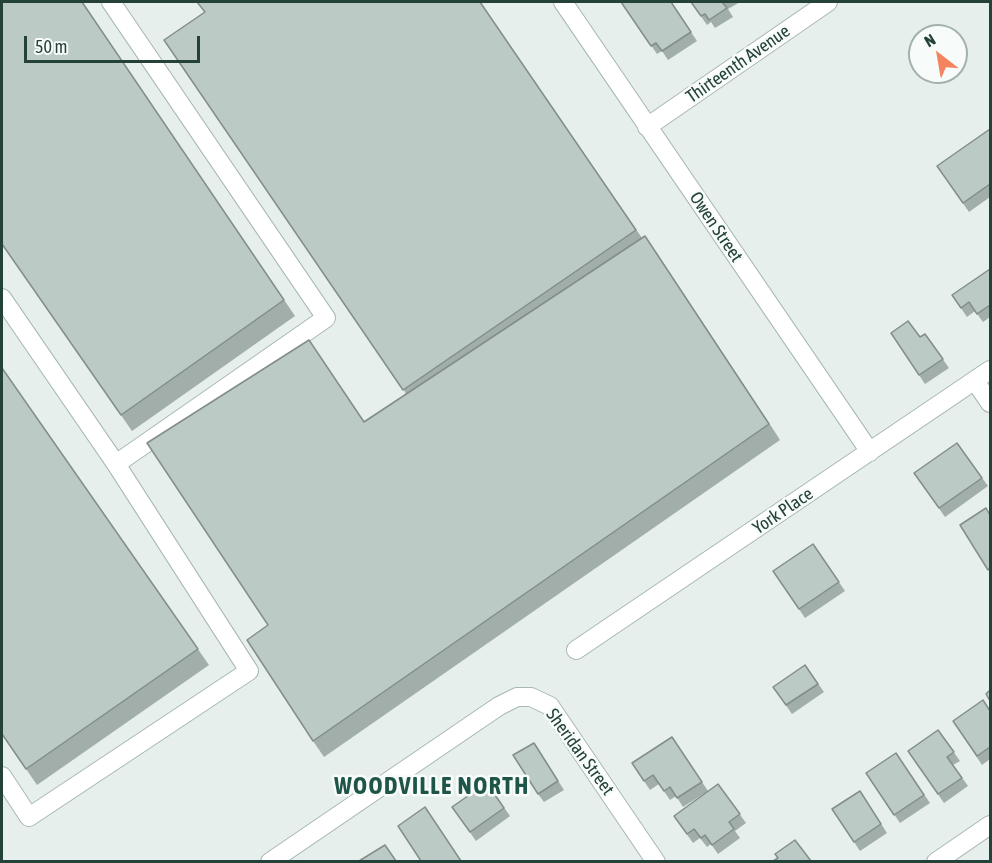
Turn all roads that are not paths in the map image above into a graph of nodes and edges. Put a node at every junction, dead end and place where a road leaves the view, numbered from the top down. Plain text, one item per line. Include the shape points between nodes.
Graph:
1 (111, 2) edge
2 (563, 2) edge
3 (828, 2) edge
4 (647, 127) junction
5 (2, 298) edge
6 (983, 376) edge
7 (990, 403) edge
8 (870, 452) junction
9 (116, 464) junction
10 (576, 650) dead end
11 (2, 776) edge
12 (990, 825) edge
13 (270, 861) edge
14 (656, 861) edge
15 (936, 861) edge

1 - 9 street via 326,318
2 - 4 street, Owen Street
3 - 4 street, Thirteenth Avenue
4 - 8 street, Owen Street
5 - 9 street
6 - 7 street
6 - 8 street, York Place
8 - 10 street, York Place
9 - 11 street via 249,671 29,817
12 - 15 street
13 - 14 street, Sheridan Street via 517,697 531,697 550,706

